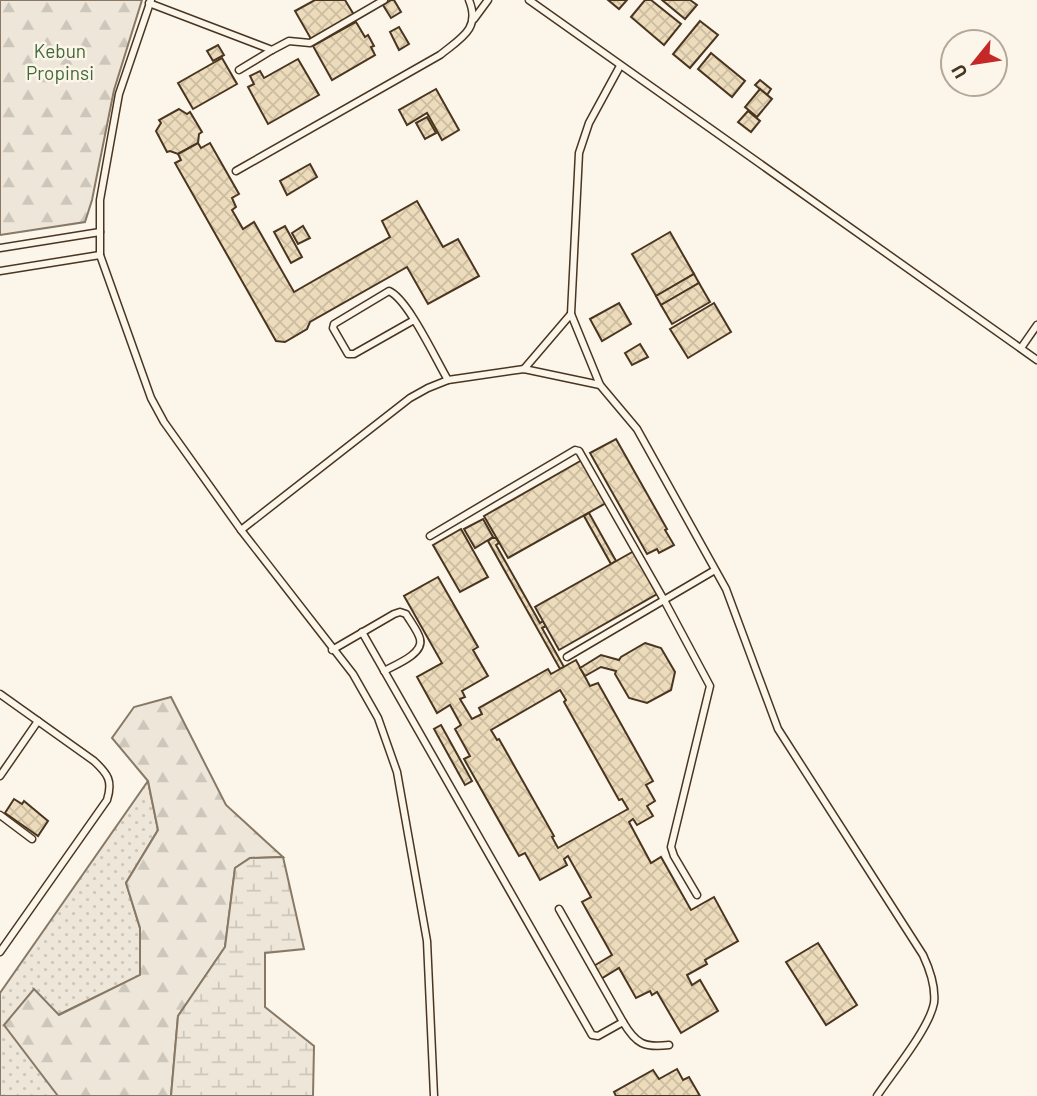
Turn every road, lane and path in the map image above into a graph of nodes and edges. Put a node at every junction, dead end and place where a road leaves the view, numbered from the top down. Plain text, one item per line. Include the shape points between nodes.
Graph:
1 (384, 0) edge
2 (468, 0) edge
3 (488, 0) edge
4 (529, 0) edge
5 (150, 1) edge
6 (473, 21) junction
7 (272, 50) junction
8 (620, 66) junction
9 (239, 70) dead end
10 (236, 171) dead end
11 (100, 232) junction
12 (0, 248) edge
13 (100, 256) junction
14 (0, 271) edge
15 (571, 314) junction
16 (414, 320) junction
17 (1037, 326) edge
18 (1021, 348) junction
19 (1037, 360) edge
20 (524, 369) junction
21 (448, 380) junction
22 (600, 385) junction
23 (241, 530) junction
24 (430, 536) dead end
25 (715, 570) junction
26 (664, 600) junction
27 (362, 632) junction
28 (332, 650) junction
29 (567, 657) dead end
30 (384, 671) junction
31 (0, 694) edge
32 (38, 721) junction
33 (1, 774) edge
34 (0, 815) edge
35 (32, 839) dead end
36 (696, 895) dead end
37 (559, 909) dead end
38 (0, 952) edge
39 (623, 1022) junction
40 (669, 1045) dead end
41 (435, 1096) edge
42 (877, 1096) edge

1 - 7 lane via 310,43 289,41
2 - 6 lane
3 - 6 lane
4 - 8 lane
5 - 7 lane
5 - 11 lane via 119,94 100,200
6 - 10 lane via 440,55
7 - 9 lane
8 - 15 lane via 589,123 579,153
8 - 18 lane
11 - 12 lane
11 - 13 lane
13 - 14 lane
13 - 23 lane via 151,398
15 - 20 lane
15 - 22 lane
16 - 16 lane via 390,291 333,328 348,354 354,354
16 - 21 lane
17 - 18 lane
18 - 19 lane
20 - 21 lane
20 - 22 lane
21 - 23 lane via 410,398
22 - 25 lane via 637,429
23 - 28 lane
24 - 26 lane via 579,451
25 - 26 lane
25 - 42 lane via 732,603 778,729 930,971 934,995 928,1020
26 - 29 lane
26 - 36 lane via 710,686 671,847
27 - 28 lane
27 - 30 lane
27 - 30 lane via 400,612 406,614 421,639 414,654
28 - 41 lane via 366,693 397,772 428,941
30 - 39 lane via 592,1035
31 - 32 lane
32 - 33 lane
32 - 38 lane via 106,771 111,787 107,800
34 - 35 lane
37 - 39 lane
39 - 40 lane via 644,1045

